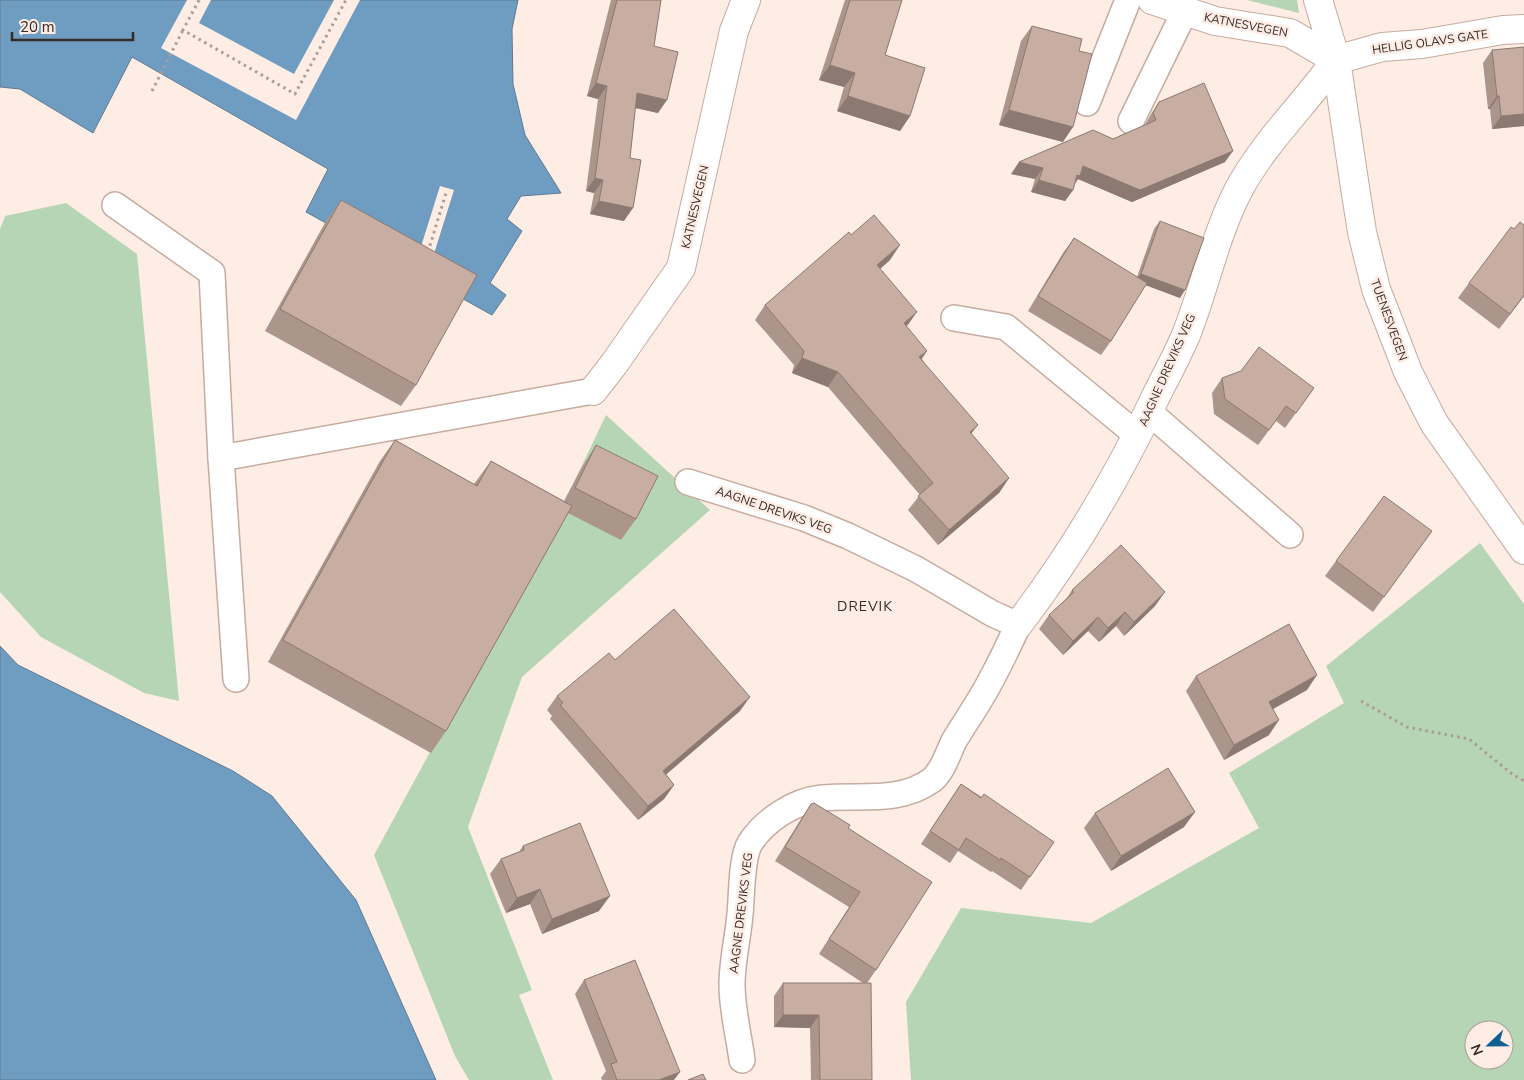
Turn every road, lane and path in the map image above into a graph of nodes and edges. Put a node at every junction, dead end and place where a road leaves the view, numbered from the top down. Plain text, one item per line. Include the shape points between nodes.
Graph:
1 (199, 0) edge
2 (346, 0) edge
3 (746, 0) edge
4 (1128, 0) edge
5 (1152, 0) edge
6 (1318, 0) edge
7 (1524, 7) edge
8 (1185, 11) junction
9 (183, 30) junction
10 (1514, 30) edge
11 (1336, 60) junction
12 (152, 91) dead end
13 (1087, 103) dead end
14 (1131, 121) dead end
15 (446, 193) dead end
16 (115, 205) dead end
17 (425, 260) edge
18 (954, 318) dead end
19 (593, 391) joint
20 (1143, 423) junction
21 (221, 458) junction
22 (688, 482) dead end
23 (1290, 535) dead end
24 (1524, 550) edge
25 (1018, 625) junction
26 (236, 679) dead end
27 (1361, 701) dead end
28 (1524, 781) edge
29 (742, 1060) dead end

1 - 9 path
2 - 9 path via 295,94
3 - 19 street, KATNESVEGEN via 734,31 681,268
4 - 13 lane
5 - 8 street, KATNESVEGEN
6 - 11 street, TUENESVEGEN
7 - 10 street
8 - 11 street, KATNESVEGEN via 1215,21 1290,33
8 - 14 lane
9 - 12 path
10 - 11 street, HELLIG OLAVS GATE via 1382,47
11 - 20 street, AAGNE DREVIKS VEG via 1272,139 1238,191 1186,335
11 - 24 street, TUENESVEGEN via 1362,232 1379,299 1408,372 1434,423
15 - 17 path
16 - 21 lane via 212,273
18 - 20 lane via 1006,327
19 - 21 lane
20 - 23 lane
20 - 25 street, AAGNE DREVIKS VEG via 1091,519
21 - 26 lane
22 - 25 lane, AAGNE DREVIKS VEG via 804,518 848,536 916,568 993,614
25 - 29 lane, AAGNE DREVIKS VEG via 993,678 932,780 886,797 821,798 806,802 768,822 750,844 744,866 732,972
27 - 28 path via 1407,727 1469,739

